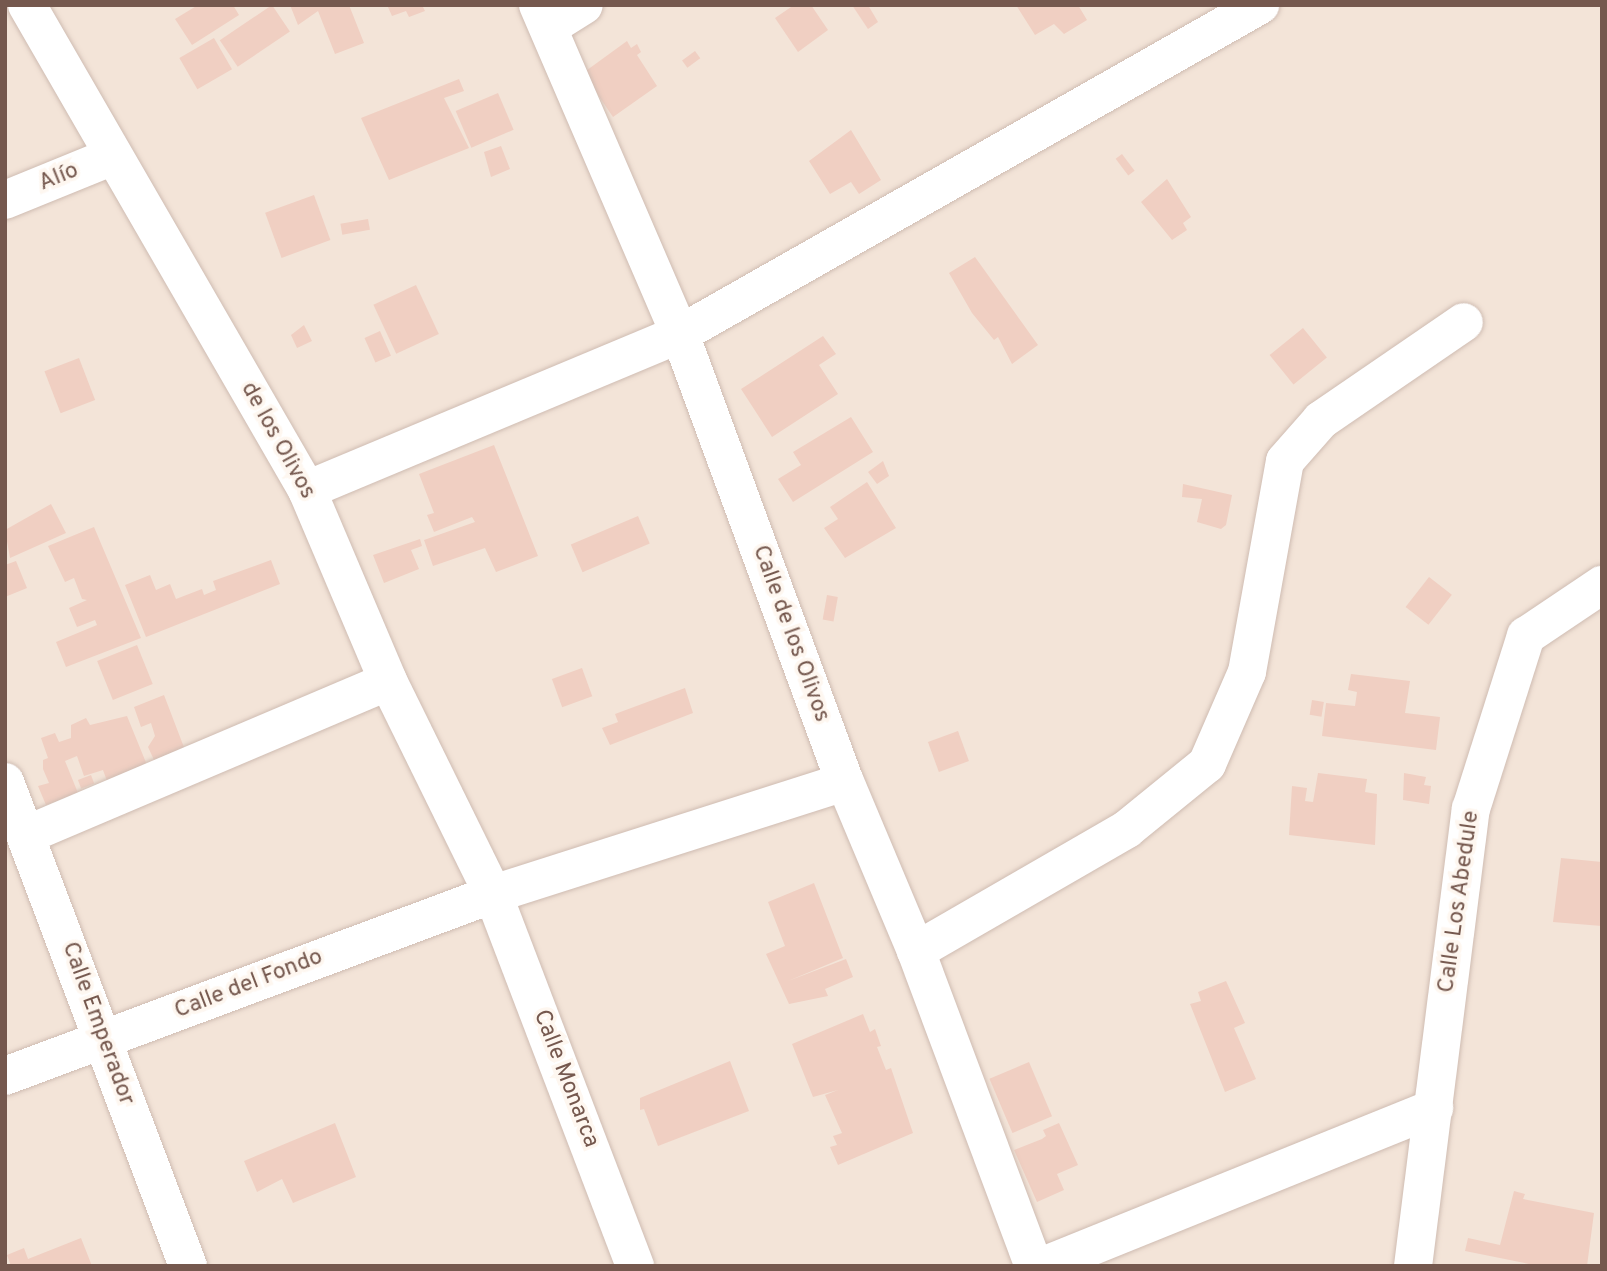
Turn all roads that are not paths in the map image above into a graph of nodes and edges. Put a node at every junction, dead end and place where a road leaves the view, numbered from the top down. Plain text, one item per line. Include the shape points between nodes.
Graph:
1 (27, 5) edge
2 (584, 5) edge
3 (1260, 5) edge
4 (543, 16) edge
5 (113, 156) junction
6 (5, 200) edge
7 (1464, 322) dead end
8 (680, 334) junction
9 (307, 490) junction
10 (1602, 585) edge
11 (388, 681) junction
12 (5, 782) edge
13 (845, 782) junction
14 (26, 835) junction
15 (493, 894) junction
16 (916, 951) junction
17 (104, 1040) junction
18 (5, 1076) edge
19 (1434, 1108) junction
20 (188, 1266) edge
21 (635, 1266) edge
22 (1034, 1266) edge
23 (1043, 1266) edge
24 (1413, 1266) edge

1 - 5 street, de los Olivos
2 - 4 street
3 - 8 street
4 - 8 street, Calle de los Olivos
5 - 6 street, Alío
5 - 9 street, de los Olivos
7 - 16 street via 1321,420 1285,461 1247,671 1208,764 1126,829
8 - 9 street
8 - 13 street, Calle de los Olivos
9 - 11 street, de los Olivos
10 - 19 street, Calle Los Abedule via 1526,636 1471,809
11 - 14 street
11 - 15 street, de los Olivos
12 - 14 street, Calle Emperador
13 - 15 street, Calle del Fondo
13 - 16 street, Calle de los Olivos
14 - 17 street, Calle Emperador
15 - 17 street, Calle del Fondo
15 - 21 street, Calle Monarca
16 - 22 street, Calle de los Olivos
17 - 18 street, Calle del Fondo
17 - 20 street, Calle Emperador
19 - 23 street
19 - 24 street, Calle Los Abedule

